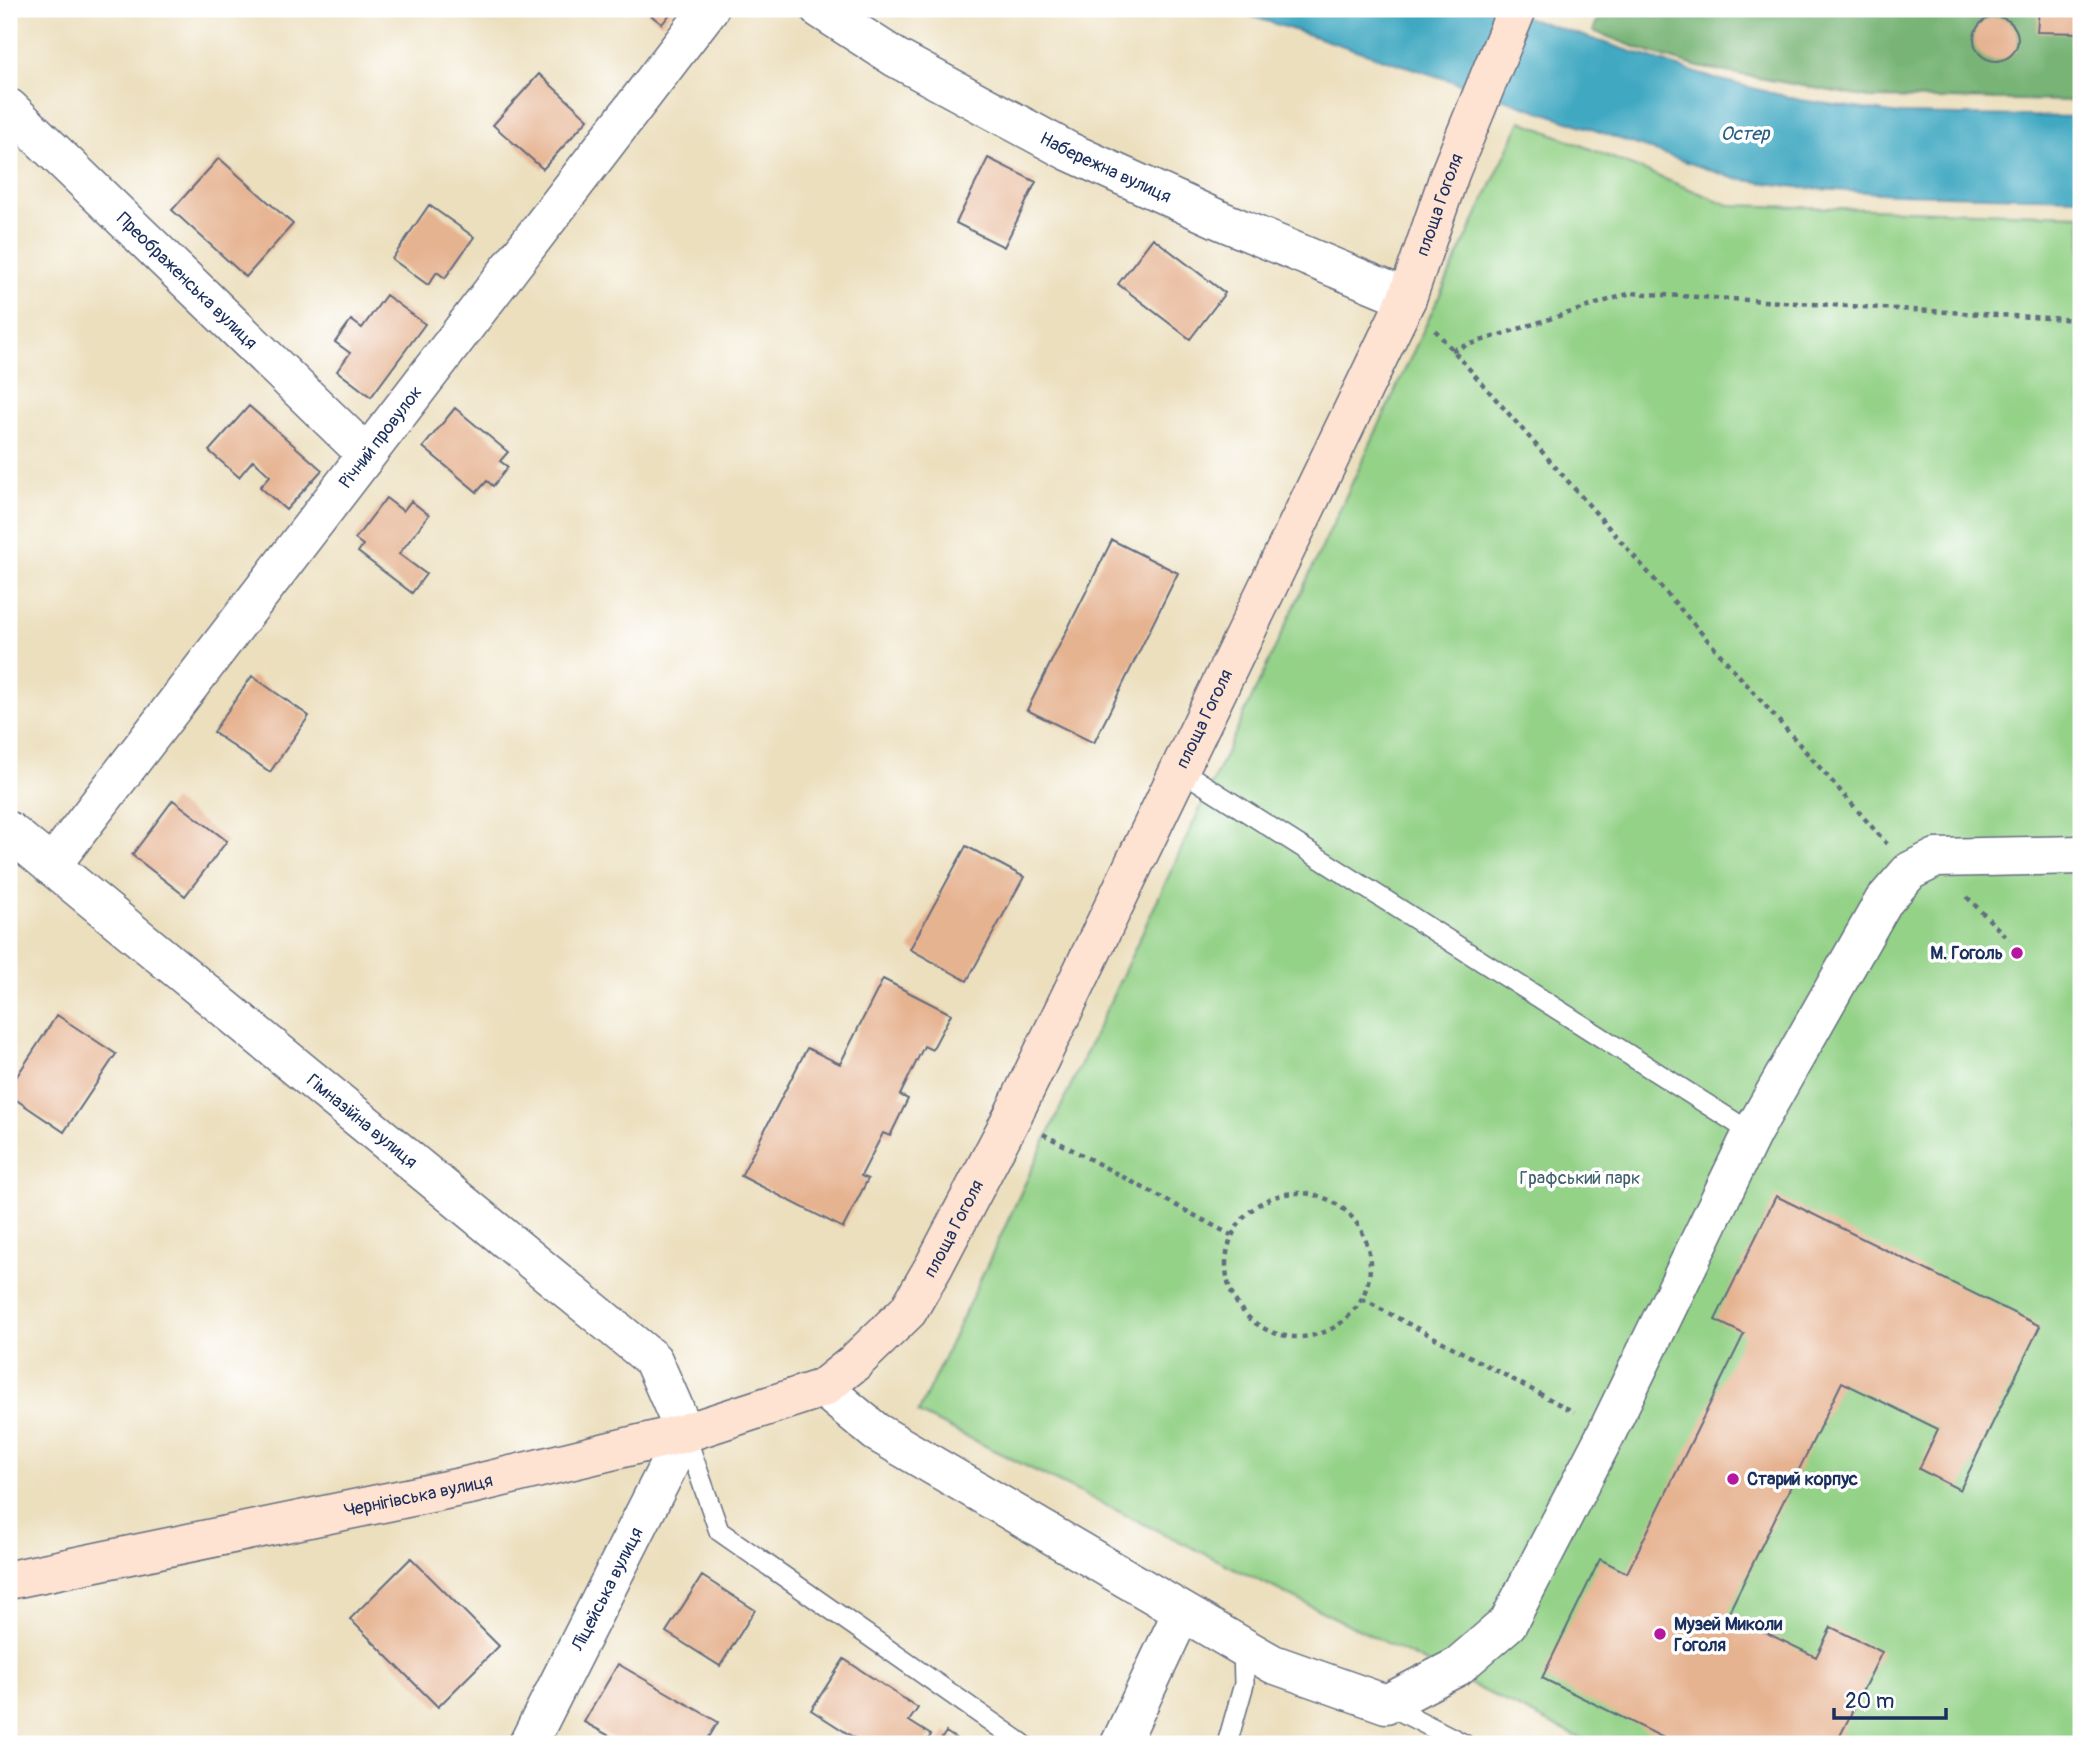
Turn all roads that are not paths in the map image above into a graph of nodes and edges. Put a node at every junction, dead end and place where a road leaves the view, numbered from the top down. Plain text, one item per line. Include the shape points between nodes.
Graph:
1 (709, 9) edge
2 (820, 9) edge
3 (1517, 9) edge
4 (9, 108) edge
5 (1406, 298) junction
6 (366, 454) junction
7 (1179, 769) junction
8 (9, 831) edge
9 (2081, 855) edge
10 (51, 866) junction
11 (1752, 1133) junction
12 (823, 1388) junction
13 (685, 1433) junction
14 (9, 1580) edge
15 (1182, 1612) junction
16 (1243, 1647) junction
17 (1386, 1703) junction
18 (528, 1744) edge
19 (1023, 1744) edge
20 (1120, 1744) edge
21 (1227, 1744) edge
22 (1464, 1744) edge

1 - 6 street, Річний провулок
2 - 5 street, Набережна вулиця via 896,58 1068,151
3 - 5 street, площа Гоголя via 1450,173
4 - 6 street, Преображенська вулиця
5 - 7 street, площа Гоголя
6 - 10 street, Річний провулок
7 - 11 lane
7 - 12 street, площа Гоголя via 1012,1117 934,1266 908,1311
8 - 10 street, Гімназійна вулиця
9 - 11 street via 1923,865 1883,902
10 - 13 street, Гімназійна вулиця via 653,1360
11 - 17 street via 1508,1623 1457,1667
12 - 13 street, Чернігівська вулиця
12 - 15 street via 876,1432
13 - 14 street, Чернігівська вулиця via 470,1485
13 - 18 street, Ліцейська вулиця
13 - 19 lane via 719,1531
15 - 16 street
15 - 20 street
16 - 17 street via 1273,1664
16 - 21 lane via 1244,1684
17 - 22 lane

